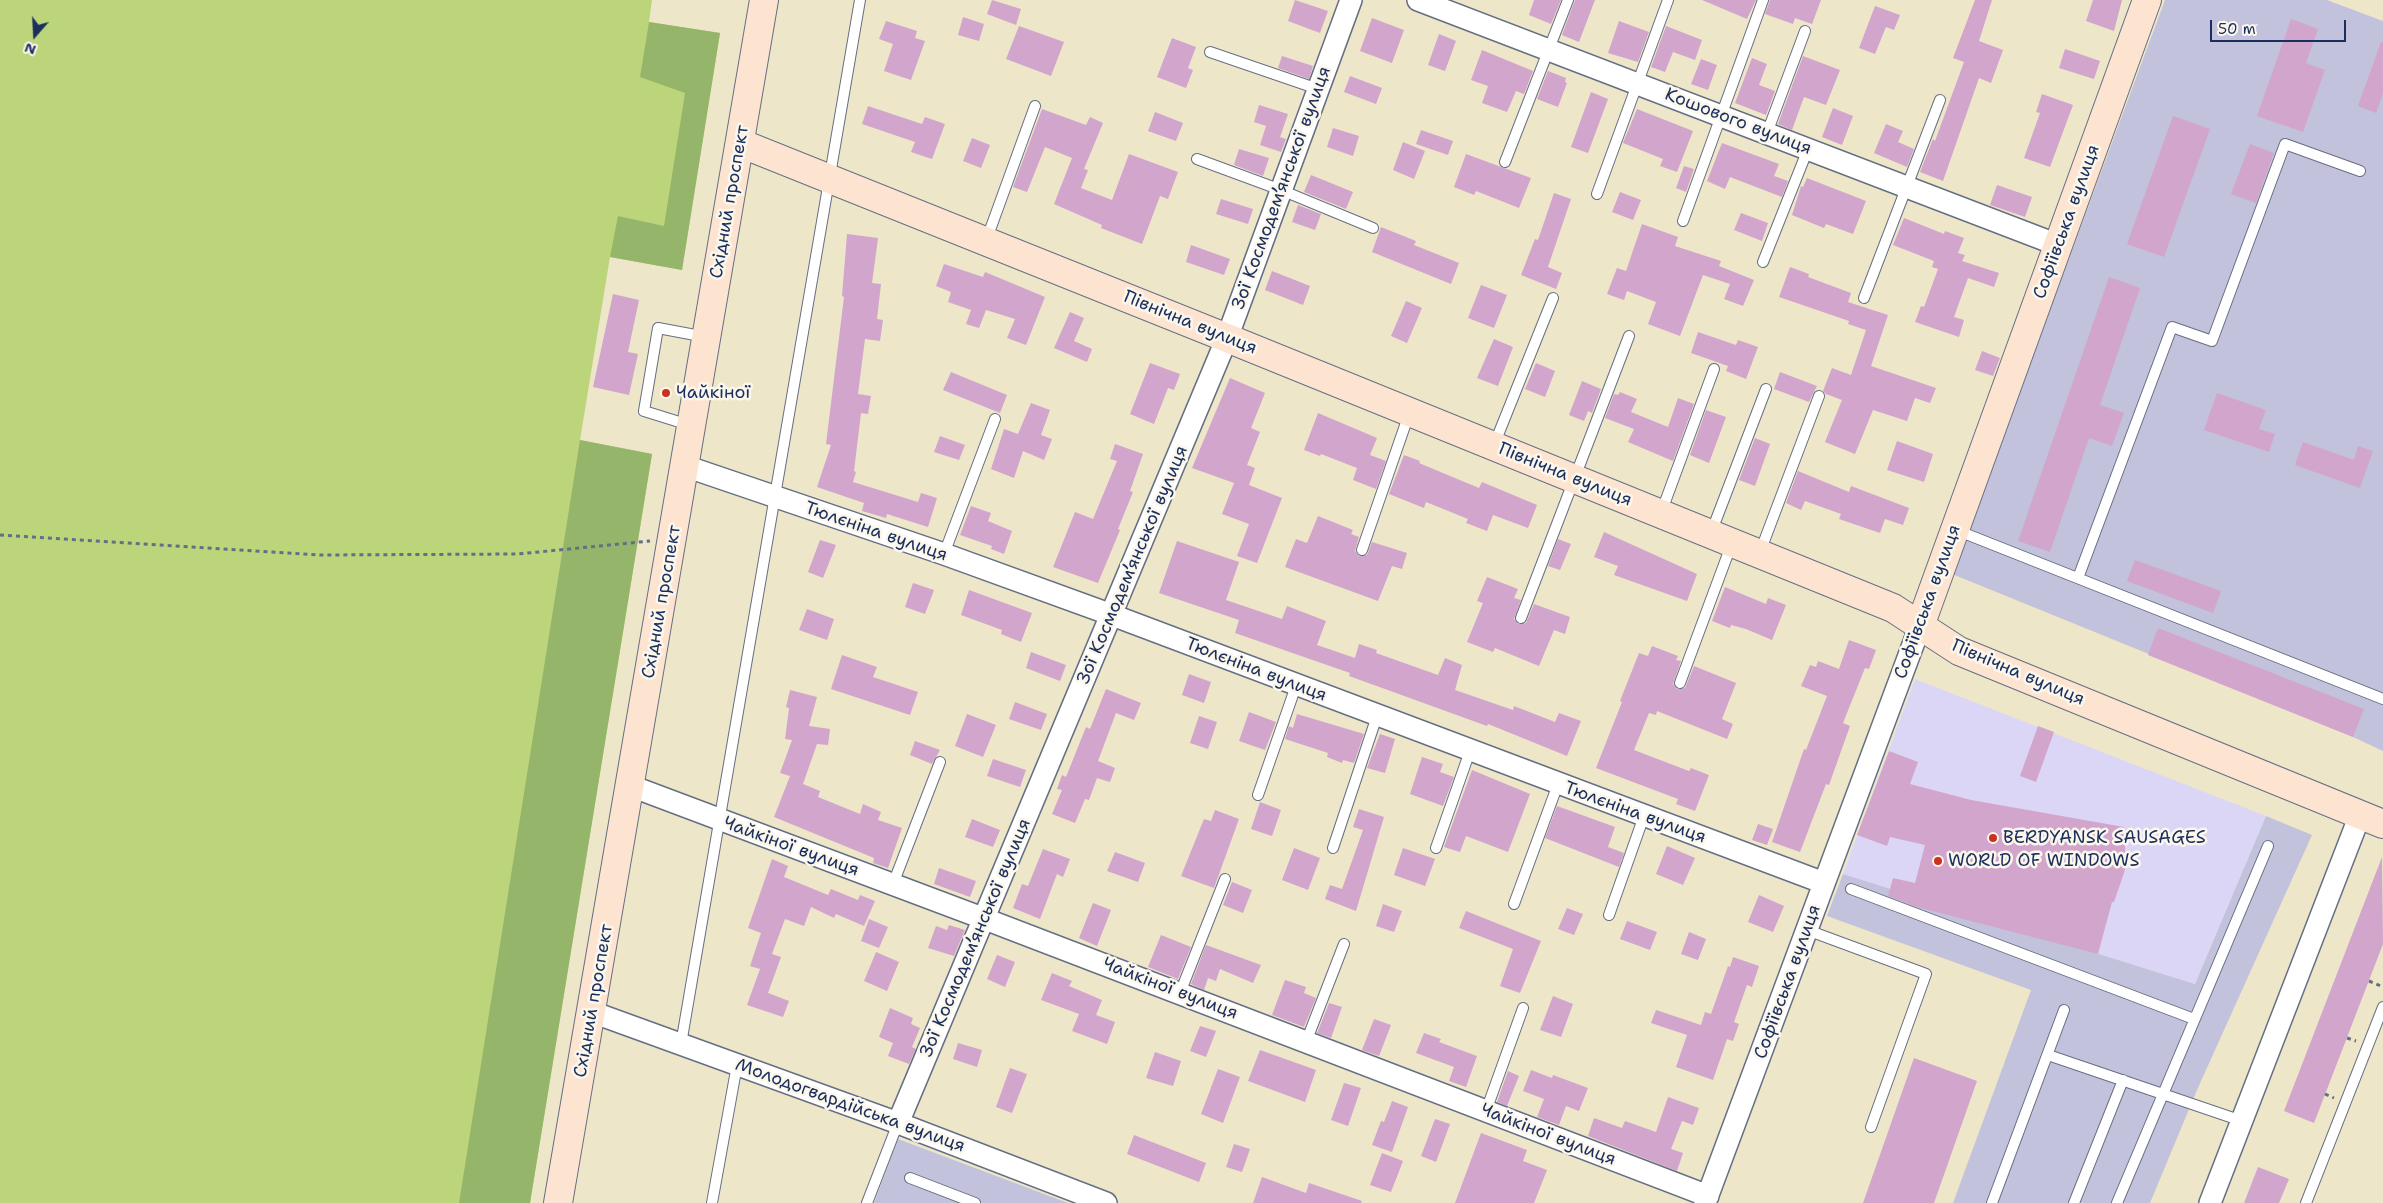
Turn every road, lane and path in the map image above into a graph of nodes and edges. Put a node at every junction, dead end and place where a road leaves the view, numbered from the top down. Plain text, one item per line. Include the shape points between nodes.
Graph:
1 (764, 0) edge
2 (860, 0) edge
3 (1351, 0) edge
4 (1418, 0) edge
5 (1568, 0) edge
6 (1668, 0) edge
7 (1763, 0) edge
8 (2147, 0) edge
9 (1805, 31) dead end
10 (1548, 50) junction
11 (1210, 52) dead end
12 (1636, 84) junction
13 (1318, 89) junction
14 (1940, 100) dead end
15 (1035, 106) dead end
16 (1722, 116) junction
17 (1767, 133) junction
18 (740, 143) junction
19 (1808, 149) junction
20 (1197, 159) dead end
21 (1505, 162) dead end
22 (2360, 170) dead end
23 (829, 179) junction
24 (1906, 187) junction
25 (1281, 190) junction
26 (1596, 194) dead end
27 (1683, 221) dead end
28 (1373, 228) dead end
29 (986, 241) junction
30 (2058, 245) junction
31 (1763, 262) dead end
32 (1553, 298) dead end
33 (1864, 298) dead end
34 (1629, 336) dead end
35 (707, 337) junction
36 (1227, 338) junction
37 (1714, 369) dead end
38 (1766, 389) dead end
39 (1819, 396) dead end
40 (1410, 412) junction
41 (995, 419) dead end
42 (692, 426) junction
43 (1494, 446) junction
44 (685, 466) junction
45 (1574, 479) junction
46 (774, 497) junction
47 (1660, 514) junction
48 (1955, 529) junction
49 (0, 535) edge
50 (673, 538) junction
51 (1721, 539) junction
52 (1362, 550) dead end
53 (944, 554) junction
54 (1759, 554) junction
55 (2078, 578) junction
56 (1112, 615) junction
57 (1521, 618) dead end
58 (1920, 626) junction
59 (1680, 683) dead end
60 (1296, 686) junction
61 (2383, 699) edge
62 (1377, 716) junction
63 (1470, 751) junction
64 (940, 762) dead end
65 (1558, 784) junction
66 (631, 786) junction
67 (1258, 795) dead end
68 (1644, 816) junction
69 (719, 820) junction
70 (2372, 820) edge
71 (2268, 846) dead end
72 (1333, 848) dead end
73 (1436, 848) dead end
74 (1225, 879) dead end
75 (1824, 883) junction
76 (893, 884) junction
77 (1851, 889) dead end
78 (1514, 904) dead end
79 (1609, 916) dead end
80 (985, 918) junction
81 (1807, 930) junction
82 (1344, 944) dead end
83 (2369, 981) dead end
84 (2383, 987) edge
85 (1180, 993) junction
86 (2383, 1007) edge
87 (1523, 1008) dead end
88 (2064, 1010) dead end
89 (592, 1012) junction
90 (2194, 1019) junction
91 (1306, 1042) junction
92 (681, 1044) junction
93 (2048, 1055) junction
94 (737, 1065) junction
95 (2123, 1080) junction
96 (2163, 1094) junction
97 (1486, 1111) junction
98 (2242, 1121) junction
99 (898, 1123) junction
100 (1871, 1127) dead end
101 (910, 1178) dead end
102 (1707, 1200) edge
103 (558, 1203) edge
104 (712, 1203) edge
105 (866, 1203) edge
106 (975, 1203) edge
107 (1106, 1203) edge
108 (1992, 1203) edge
109 (2074, 1203) edge
110 (2117, 1203) edge
111 (2210, 1203) edge
112 (2306, 1203) edge

1 - 18 street, Східний проспект
2 - 23 lane
3 - 13 street, Зої Космодем’янської вулиця
4 - 10 street, Кошового вулиця
5 - 10 lane
6 - 12 lane
7 - 16 lane
8 - 30 street, Софіївська вулиця
9 - 17 lane
10 - 12 street, Кошового вулиця
10 - 21 lane
11 - 13 lane
12 - 16 street, Кошового вулиця
12 - 26 lane
13 - 25 street, Зої Космодем’янської вулиця
14 - 24 lane
15 - 29 lane
16 - 17 street, Кошового вулиця
16 - 27 lane
17 - 19 street, Кошового вулиця
18 - 23 street, Північна вулиця
18 - 35 street, Східний проспект
19 - 24 street, Кошового вулиця
19 - 31 lane
20 - 25 lane
22 - 55 lane via 2285,144 2212,341 2172,327
23 - 29 street, Північна вулиця
23 - 46 lane
24 - 30 street, Кошового вулиця
24 - 33 lane
25 - 28 lane
25 - 36 street, Зої Космодем’янської вулиця
29 - 36 street, Північна вулиця
30 - 48 street, Софіївська вулиця
32 - 43 lane
34 - 45 lane
35 - 42 street, Східний проспект
35 - 42 lane via 658,328 644,411
36 - 40 street, Північна вулиця
36 - 56 street, Зої Космодем’янської вулиця
37 - 47 lane
38 - 51 lane
39 - 54 lane
40 - 43 street, Північна вулиця
40 - 52 lane
41 - 53 lane
42 - 44 street, Східний проспект
43 - 45 street, Північна вулиця
44 - 46 street, Тюлєніна вулиця
44 - 50 street, Східний проспект
45 - 47 street, Північна вулиця
45 - 57 lane
46 - 53 street, Тюлєніна вулиця
46 - 69 lane
47 - 51 street, Північна вулиця
48 - 55 lane
48 - 58 street, Софіївська вулиця
49 - 50 path via 321,555 518,554
50 - 66 street, Східний проспект
51 - 54 street, Північна вулиця
51 - 59 lane
53 - 56 street, Тюлєніна вулиця
54 - 58 street, Північна вулиця via 1892,608
55 - 61 lane
56 - 60 street, Тюлєніна вулиця
56 - 80 street, Зої Космодем’янської вулиця
58 - 70 street, Північна вулиця via 1959,651
58 - 75 street, Софіївська вулиця
60 - 62 street, Тюлєніна вулиця
60 - 67 lane
62 - 63 street, Тюлєніна вулиця
62 - 72 lane
63 - 65 street, Тюлєніна вулиця
63 - 73 lane
64 - 76 lane
65 - 68 street, Тюлєніна вулиця
65 - 78 lane
66 - 69 street, Чайкіної вулиця
66 - 89 street, Східний проспект
68 - 75 street, Тюлєніна вулиця
68 - 79 lane
69 - 76 street, Чайкіної вулиця
69 - 92 lane
70 - 98 street
71 - 90 lane
74 - 85 lane
75 - 81 street, Софіївська вулиця
76 - 80 street, Чайкіної вулиця
77 - 90 lane
80 - 85 street, Чайкіної вулиця
80 - 99 street, Зої Космодем’янської вулиця
81 - 100 lane via 1926,974
81 - 102 street, Софіївська вулиця
82 - 91 lane
83 - 84 path
85 - 91 street, Чайкіної вулиця
86 - 112 lane
87 - 97 lane
88 - 93 lane
89 - 92 street, Молодогвардійська вулиця
89 - 103 street, Східний проспект
90 - 96 lane
91 - 97 street, Чайкіної вулиця
92 - 94 street, Молодогвардійська вулиця
93 - 95 lane
93 - 108 lane
94 - 99 street, Молодогвардійська вулиця
94 - 104 lane
95 - 96 lane
95 - 109 lane
96 - 98 lane
96 - 110 lane
97 - 102 street, Чайкіної вулиця
98 - 111 street
99 - 105 lane
99 - 107 street, Молодогвардійська вулиця
101 - 106 lane

